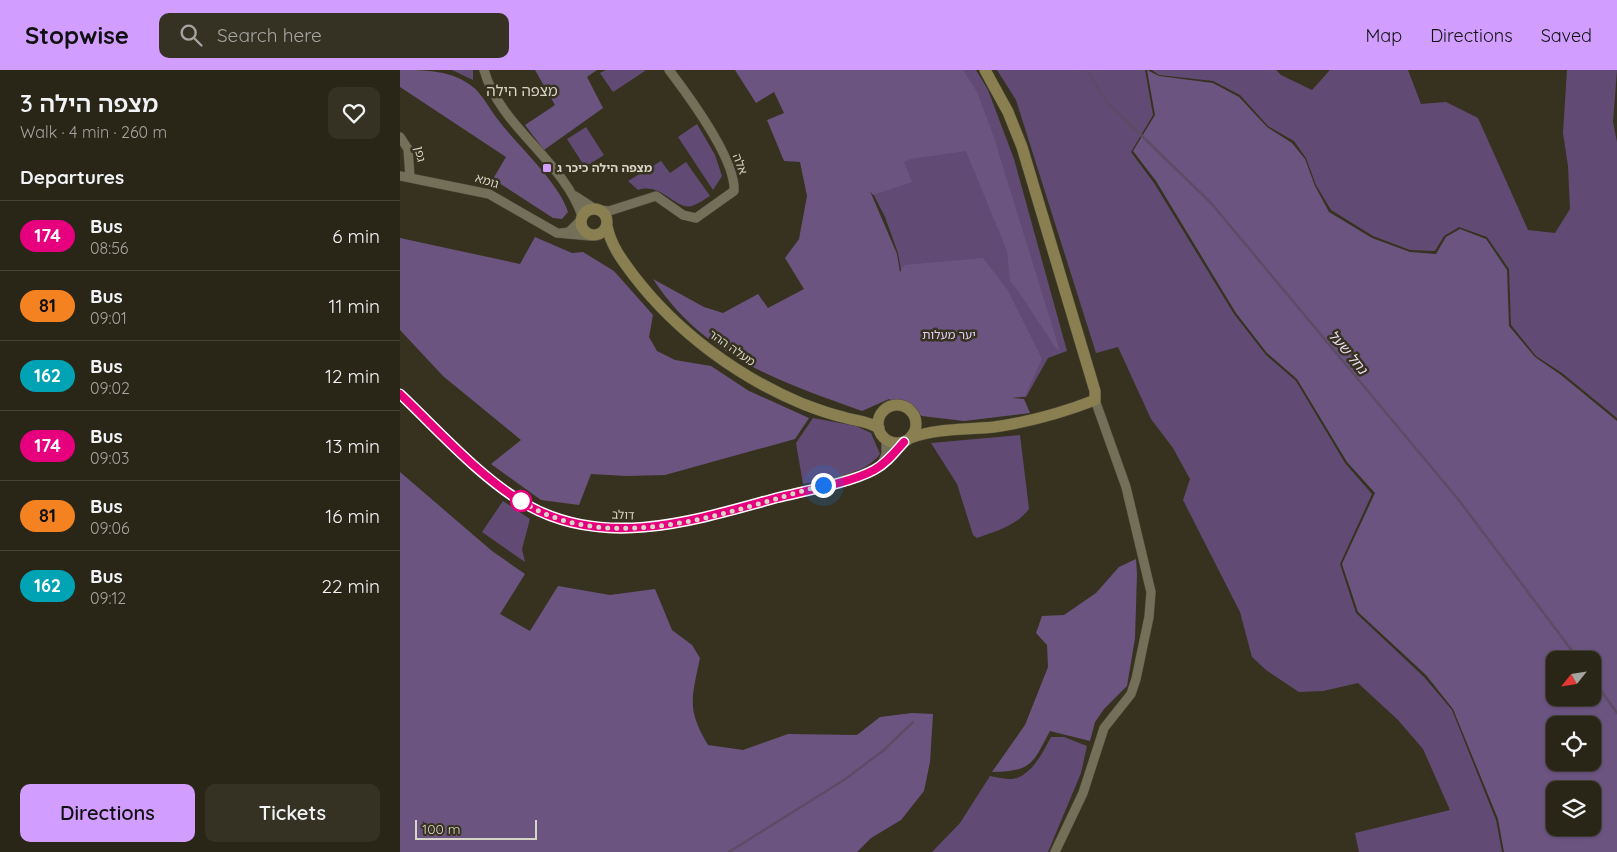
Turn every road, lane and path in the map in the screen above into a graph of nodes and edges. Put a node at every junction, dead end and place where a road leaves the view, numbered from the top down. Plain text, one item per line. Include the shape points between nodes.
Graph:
1 (484, 70) edge
2 (670, 70) edge
3 (985, 70) edge
4 (400, 138) edge
5 (400, 176) edge
6 (410, 177) junction
7 (571, 192) junction
8 (630, 205) junction
9 (598, 210) junction
10 (581, 219) junction
11 (607, 224) junction
12 (557, 233) junction
13 (593, 236) junction
14 (621, 258) junction
15 (400, 394) edge
16 (1095, 400) junction
17 (884, 411) junction
18 (913, 414) junction
19 (855, 420) junction
20 (879, 428) junction
21 (939, 430) junction
22 (886, 439) junction
23 (907, 440) junction
24 (882, 464) junction
25 (1055, 852) edge

1 - 7 street via 497,100
2 - 8 street, אלה via 716,142 732,174 734,191 696,218 683,215 656,196
3 - 16 street via 1008,112 1022,147
4 - 6 street, גפן via 408,149
5 - 6 street, גומא
6 - 12 street, גומא via 489,194
7 - 9 street
7 - 10 street
8 - 9 street, אלה via 609,211
8 - 11 street, אלה
9 - 10 street via 589,210
9 - 11 street
10 - 12 street via 569,232
10 - 13 street via 583,230
11 - 13 street via 605,230
11 - 14 street, מעלה ההר via 611,241
12 - 13 street
13 - 14 street, מעלה ההר via 610,246
14 - 19 street, מעלה ההר via 671,318 730,365 802,403
15 - 24 street, דולב via 509,493 547,515 594,526 644,528 689,522 862,475
16 - 21 street via 1020,423
16 - 25 street via 1126,487 1152,592 1131,694 1104,728 1083,793
17 - 18 street via 895,405 903,406
17 - 19 street
17 - 20 street
18 - 21 street via 921,422
18 - 23 street via 916,428
19 - 20 street, מעלה ההר via 870,422
20 - 22 street
21 - 23 street
22 - 23 street via 892,442
22 - 24 street
23 - 24 street, דולב

